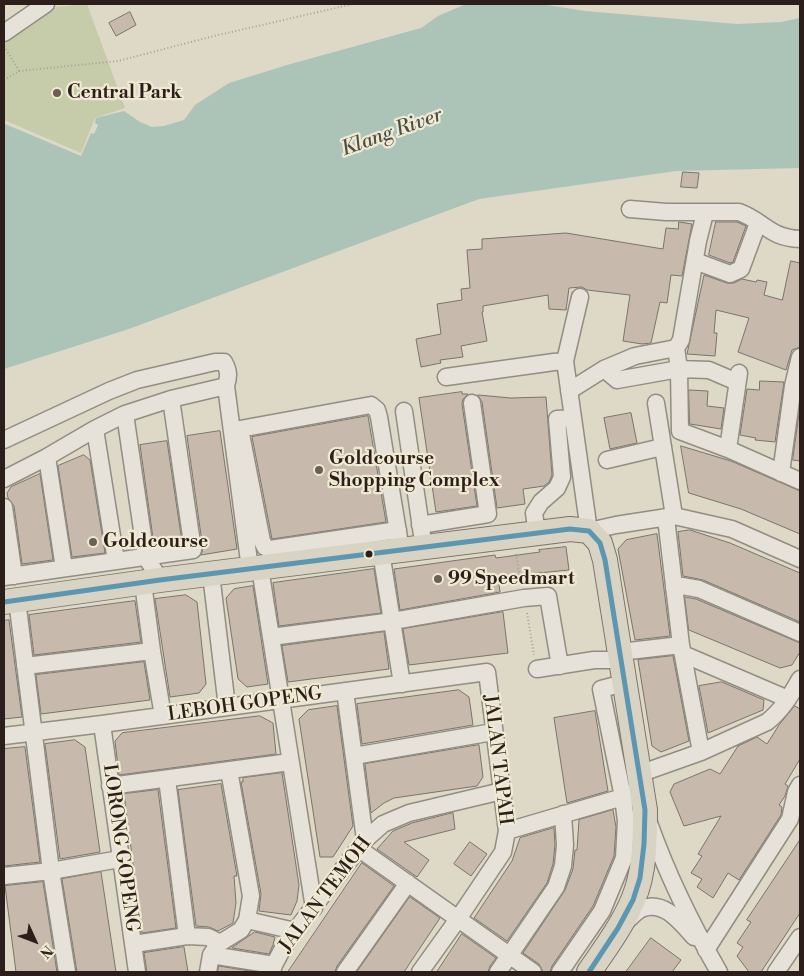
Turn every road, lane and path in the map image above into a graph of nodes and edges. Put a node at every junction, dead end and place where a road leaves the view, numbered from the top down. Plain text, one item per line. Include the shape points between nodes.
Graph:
1 (46, 4) edge
2 (352, 4) edge
3 (4, 34) edge
4 (4, 46) edge
5 (20, 72) junction
6 (4, 80) edge
7 (630, 209) dead end
8 (705, 213) junction
9 (758, 223) junction
10 (800, 239) edge
11 (695, 261) junction
12 (580, 297) dead end
13 (676, 348) junction
14 (800, 357) edge
15 (565, 362) junction
16 (604, 369) junction
17 (679, 369) junction
18 (446, 377) dead end
19 (226, 386) junction
20 (569, 391) junction
21 (171, 399) junction
22 (472, 403) dead end
23 (656, 403) dead end
24 (404, 411) dead end
25 (125, 414) junction
26 (572, 418) junction
27 (95, 429) junction
28 (4, 440) edge
29 (662, 447) junction
30 (728, 449) junction
31 (47, 457) junction
32 (607, 460) dead end
33 (781, 473) junction
34 (4, 479) edge
35 (800, 481) edge
36 (4, 507) edge
37 (670, 517) junction
38 (589, 531) junction
39 (537, 533) junction
40 (405, 541) junction
41 (260, 555) junction
42 (146, 557) junction
43 (800, 559) edge
44 (116, 561) junction
45 (64, 568) junction
46 (210, 574) junction
47 (9, 576) edge
48 (152, 582) junction
49 (674, 588) junction
50 (10, 601) edge
51 (393, 621) junction
52 (800, 633) edge
53 (271, 637) junction
54 (682, 649) junction
55 (152, 651) junction
56 (620, 656) junction
57 (25, 666) junction
58 (560, 666) junction
59 (537, 669) dead end
60 (487, 672) joint
61 (800, 679) edge
62 (402, 684) junction
63 (345, 691) junction
64 (788, 699) junction
65 (281, 700) junction
66 (228, 707) junction
67 (163, 716) junction
68 (102, 724) junction
69 (33, 732) junction
70 (493, 732) junction
71 (4, 736) edge
72 (701, 752) junction
73 (354, 756) junction
74 (290, 762) junction
75 (229, 770) junction
76 (167, 779) junction
77 (800, 785) edge
78 (110, 786) junction
79 (502, 791) junction
80 (637, 793) junction
81 (564, 814) junction
82 (508, 830) junction
83 (362, 844) junction
84 (120, 859) junction
85 (51, 871) junction
86 (4, 876) edge
87 (408, 883) junction
88 (314, 908) junction
89 (458, 919) junction
90 (247, 920) junction
91 (620, 925) junction
92 (295, 931) junction
93 (187, 936) junction
94 (800, 937) edge
95 (134, 944) junction
96 (215, 949) junction
97 (706, 950) junction
98 (509, 955) junction
99 (273, 968) edge
100 (66, 972) edge
101 (137, 972) edge
102 (208, 972) edge
103 (345, 972) edge
104 (420, 972) edge
105 (498, 972) edge
106 (533, 972) edge
107 (560, 972) edge
108 (589, 972) edge
109 (719, 972) edge
110 (776, 972) edge

1 - 3 street
2 - 5 path via 118,61
4 - 5 path
5 - 6 path
7 - 8 street
8 - 9 street via 739,212
8 - 11 street
9 - 10 street via 778,236
9 - 11 street via 741,269 730,274
11 - 13 street via 681,340
12 - 15 street
13 - 16 street via 635,356
13 - 17 street
14 - 33 street via 792,386
15 - 18 street
15 - 20 street
16 - 17 street via 617,380
16 - 20 street
17 - 30 street via 680,430
17 - 30 street via 708,370 738,378
19 - 21 street
19 - 28 street via 229,376 224,362 137,380
19 - 41 street
20 - 26 street
21 - 25 street
21 - 42 street via 194,550
22 - 40 street via 488,514
23 - 29 street
24 - 40 street
25 - 27 street
25 - 42 street
26 - 38 street
26 - 39 street via 557,420 562,477 534,512
27 - 31 street
27 - 44 street
29 - 32 street
29 - 37 street
30 - 33 street
31 - 34 street
31 - 45 street
33 - 35 street
36 - 47 street
37 - 38 street
37 - 43 street via 732,529
37 - 49 street
38 - 39 highway via 570,529
38 - 56 highway via 600,543 605,560
39 - 40 highway
40 - 41 highway
40 - 41 street via 379,417 371,405 240,429
40 - 51 street
41 - 46 highway
41 - 53 street
42 - 44 street
42 - 48 street
44 - 45 street
45 - 47 street
46 - 48 highway
46 - 66 street
48 - 50 highway
48 - 55 street
49 - 52 street via 699,589
49 - 54 street
50 - 57 street
51 - 53 street
51 - 58 street via 548,596
51 - 62 street
53 - 65 street
54 - 56 street
54 - 64 street
54 - 72 street
55 - 57 street
55 - 67 street
56 - 58 street
56 - 80 highway
57 - 69 street
58 - 59 street
60 - 62 street, LEBOH GOPENG
60 - 70 street, JALAN TAPAH
61 - 64 street
62 - 63 street, LEBOH GOPENG
63 - 65 street, LEBOH GOPENG
63 - 73 street
64 - 72 street via 767,722
65 - 66 street, LEBOH GOPENG
65 - 74 street
66 - 67 street, LEBOH GOPENG
67 - 68 street, LEBOH GOPENG
68 - 69 street, LEBOH GOPENG
68 - 78 street, LORONG GOPENG
69 - 71 street, LEBOH GOPENG
69 - 85 street
70 - 73 street
70 - 79 street, JALAN TAPAH
72 - 80 street
73 - 83 street
74 - 75 street
74 - 88 street
75 - 76 street
75 - 90 street via 251,896
76 - 78 street
76 - 93 street
77 - 97 street via 790,819
78 - 84 street, LORONG GOPENG
79 - 82 street, JALAN TAPAH
79 - 83 street, JALAN TEMOH via 397,818 383,824
80 - 81 street
80 - 91 highway via 645,842 639,881
80 - 97 street via 660,853
80 - 107 street via 626,821 624,858 602,911
81 - 82 street
81 - 98 street via 563,866 556,887
82 - 89 street, JALAN TAPAH via 503,852
83 - 87 street
83 - 88 street, JALAN TEMOH
84 - 85 street
84 - 95 street, LORONG GOPENG
85 - 86 street
85 - 100 street
87 - 89 street
87 - 103 street
88 - 92 street, JALAN TEMOH
89 - 98 street
89 - 104 street, JALAN TAPAH
90 - 92 street
90 - 96 street via 241,930
91 - 97 street via 642,909 665,910
91 - 108 highway
92 - 99 street, JALAN TEMOH
93 - 95 street
93 - 96 street via 208,937
94 - 110 street
95 - 101 street, LORONG GOPENG
96 - 99 street
96 - 102 street
97 - 109 street
98 - 105 street
98 - 106 street

